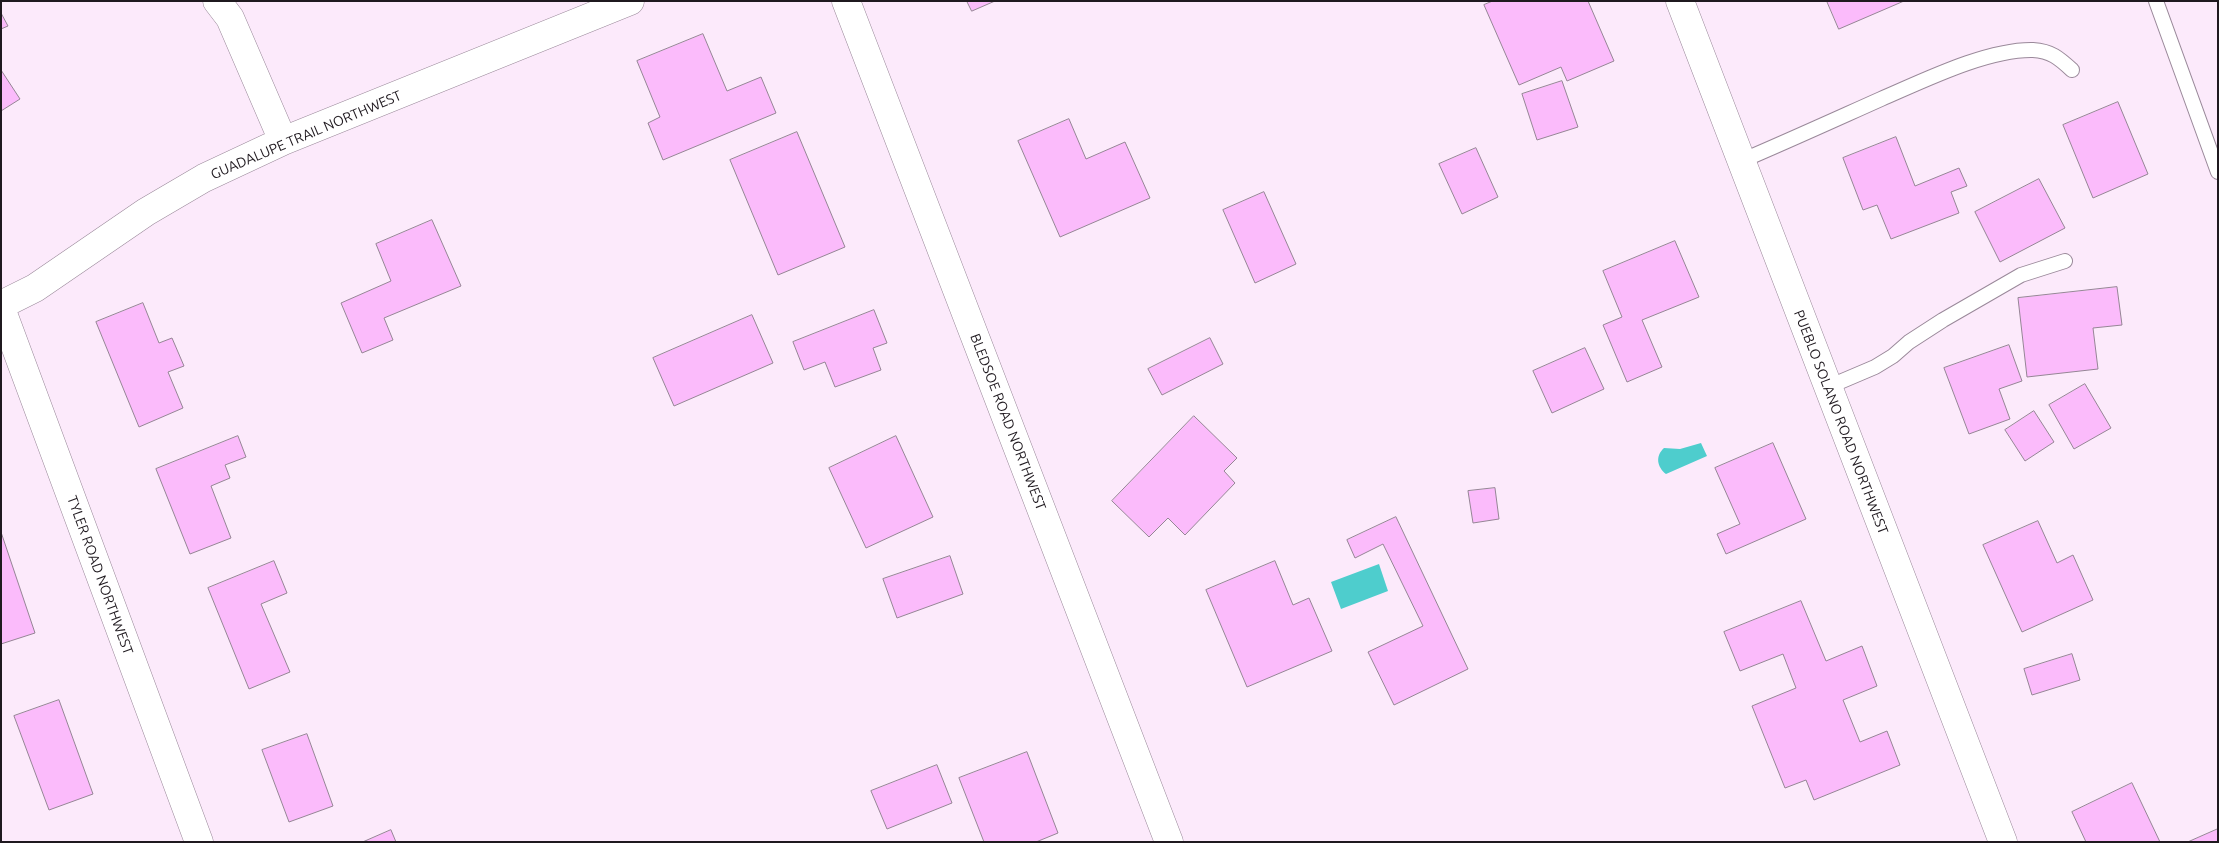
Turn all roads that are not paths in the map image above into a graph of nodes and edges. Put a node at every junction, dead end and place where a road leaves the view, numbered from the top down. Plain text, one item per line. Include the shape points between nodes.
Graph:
1 (217, 1) edge
2 (630, 1) edge
3 (846, 1) edge
4 (1680, 1) edge
5 (2156, 1) edge
6 (2072, 70) dead end
7 (283, 141) junction
8 (1741, 161) junction
9 (2218, 172) edge
10 (2065, 261) dead end
11 (1, 306) edge
12 (1828, 387) junction
13 (199, 842) edge
14 (1169, 842) edge
15 (2003, 842) edge

1 - 7 street via 230,18
2 - 7 street, GUADALUPE TRAIL NORTHWEST
3 - 14 street, BLEDSOE ROAD NORTHWEST
4 - 8 street, PUEBLO SOLANO ROAD NORTHWEST
5 - 9 lane
6 - 8 lane via 2055,55 2034,50 1992,56 1924,80
7 - 11 street, GUADALUPE TRAIL NORTHWEST via 204,178 35,288
8 - 12 street, PUEBLO SOLANO ROAD NORTHWEST
10 - 12 lane via 2021,276 1943,320 1875,367
11 - 13 street, TYLER ROAD NORTHWEST
12 - 15 street, PUEBLO SOLANO ROAD NORTHWEST

